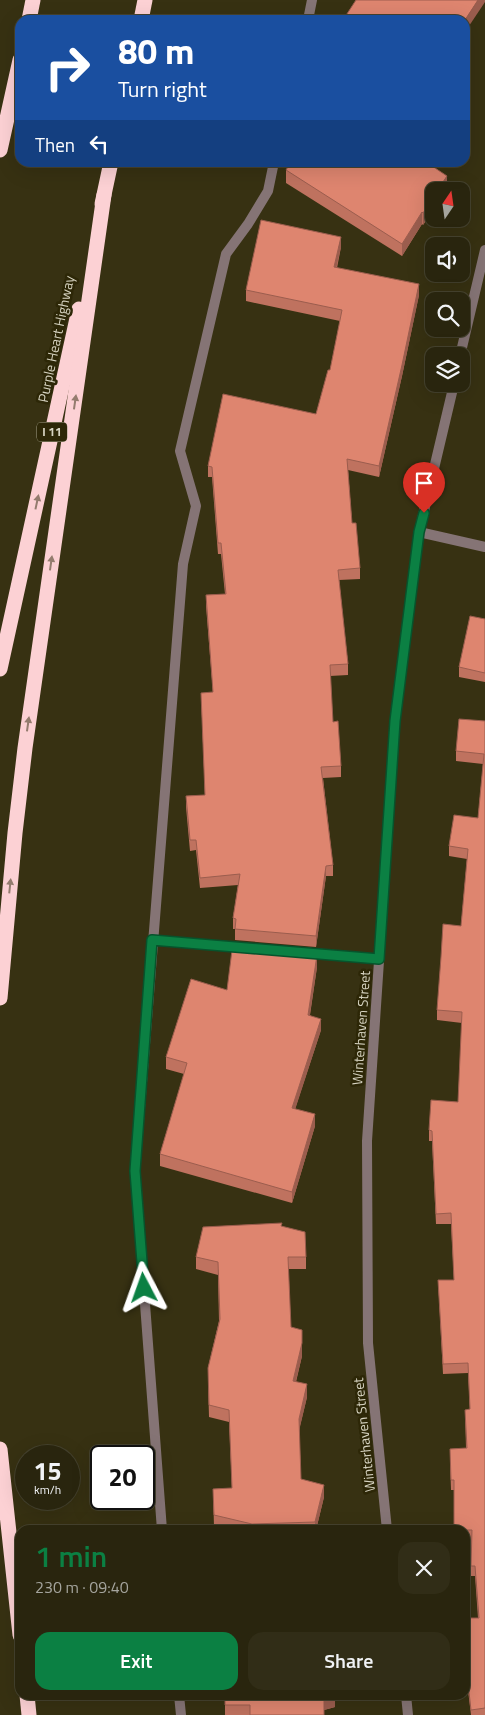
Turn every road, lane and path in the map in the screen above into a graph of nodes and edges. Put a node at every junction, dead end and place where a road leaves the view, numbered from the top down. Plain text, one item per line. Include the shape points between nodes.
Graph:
1 (33, 0) edge
2 (145, 0) edge
3 (312, 0) edge
4 (30, 15) edge
5 (142, 15) edge
6 (309, 15) edge
7 (15, 82) edge
8 (0, 150) edge
9 (110, 167) edge
10 (273, 167) edge
11 (104, 195) junction
12 (485, 250) edge
13 (462, 347) edge
14 (452, 392) edge
15 (419, 532) junction
16 (485, 547) edge
17 (0, 669) edge
18 (152, 940) junction
19 (261, 949) edge
20 (290, 952) edge
21 (379, 959) junction
22 (0, 998) edge
23 (0, 1449) edge
24 (162, 1525) edge
25 (386, 1525) edge
26 (15, 1588) edge
27 (28, 1700) edge
28 (180, 1700) edge
29 (406, 1700) edge
30 (29, 1715) edge
31 (181, 1715) edge
32 (408, 1715) edge

1 - 4 highway
2 - 5 highway
3 - 6 street
7 - 8 highway
9 - 11 highway, Purple Heart Highway / I 11
10 - 18 street via 268,191 226,254 180,451 196,506 183,564
17 -> 11 highway, Purple Heart Highway / I 11
22 -> 11 highway via 25,748
12 - 13 street
14 - 15 street, Winterhaven Street
15 - 16 street
15 - 21 street, Winterhaven Street via 395,721
18 - 19 street
18 - 24 street via 135,1171
20 - 21 street
21 - 25 street, Winterhaven Street via 367,1141 368,1342
23 - 26 highway
27 - 30 highway
28 - 31 street
29 - 32 street

